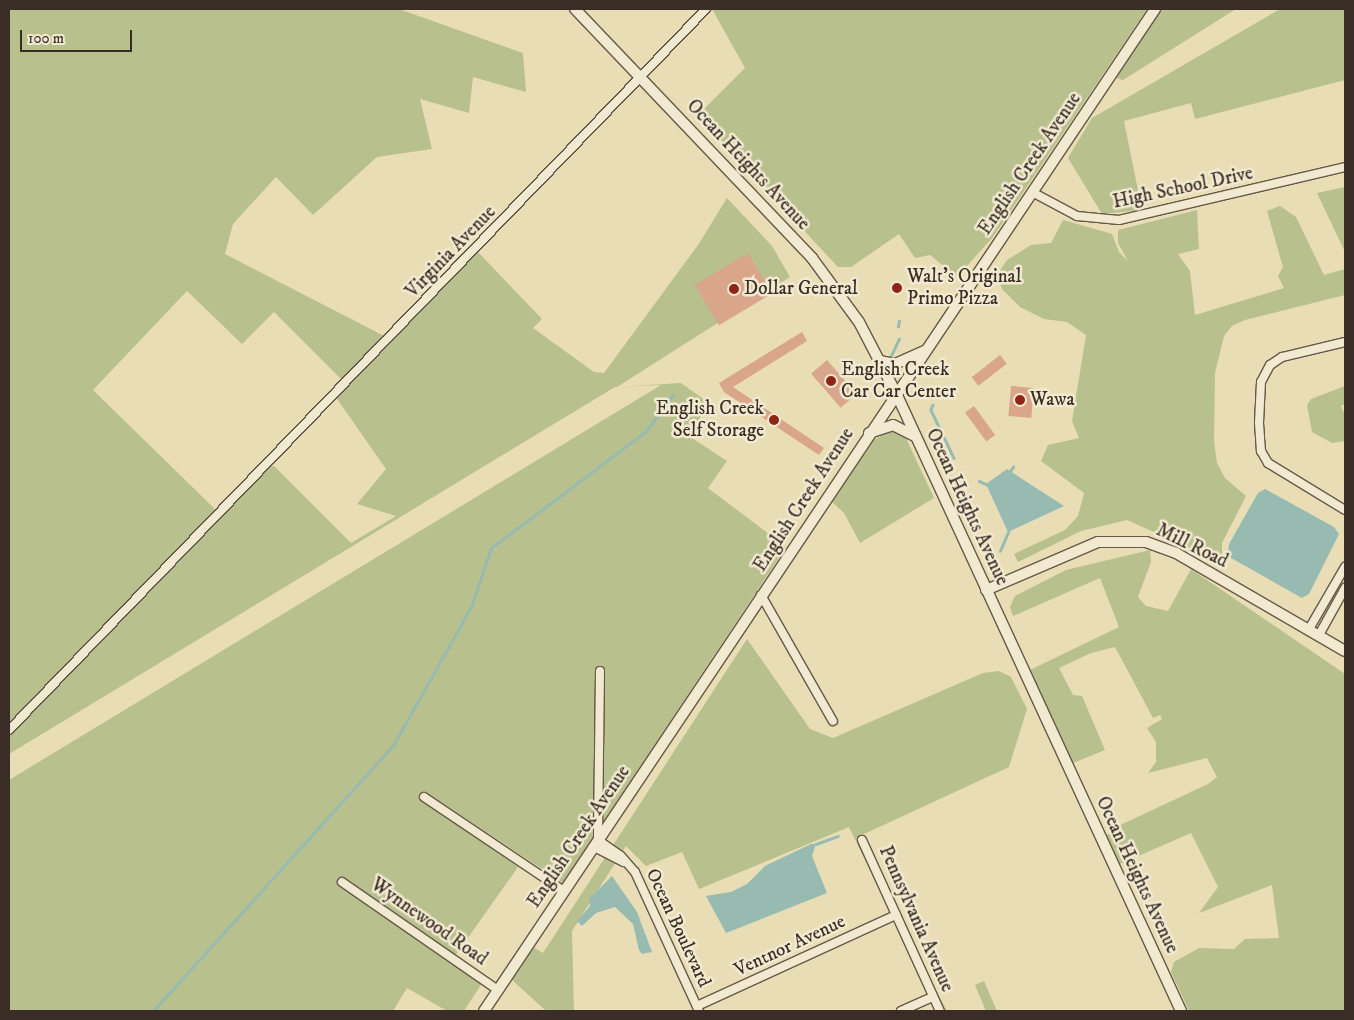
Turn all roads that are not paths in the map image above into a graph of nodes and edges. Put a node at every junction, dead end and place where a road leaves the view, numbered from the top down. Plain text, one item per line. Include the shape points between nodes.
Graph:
1 (575, 9) edge
2 (706, 9) edge
3 (1155, 9) edge
4 (640, 75) junction
5 (1345, 167) edge
6 (1032, 192) junction
7 (1345, 342) edge
8 (925, 350) junction
9 (880, 360) junction
10 (896, 393) junction
11 (868, 433) junction
12 (916, 437) junction
13 (1345, 510) edge
14 (1345, 567) edge
15 (1345, 588) edge
16 (986, 590) junction
17 (761, 596) junction
18 (1309, 630) junction
19 (1319, 635) junction
20 (1345, 651) edge
21 (600, 671) dead end
22 (833, 721) dead end
23 (9, 730) edge
24 (424, 797) dead end
25 (862, 840) dead end
26 (596, 844) junction
27 (342, 882) dead end
28 (564, 891) junction
29 (896, 915) junction
30 (498, 990) junction
31 (933, 997) junction
32 (698, 1009) edge
33 (484, 1011) edge
34 (901, 1011) edge
35 (940, 1011) edge
36 (1181, 1011) edge

1 - 4 main road, Ocean Heights Avenue
2 - 4 street, Virginia Avenue
3 - 6 main road, English Creek Avenue
4 - 9 main road, Ocean Heights Avenue via 812,258 859,322
4 - 23 street, Virginia Avenue via 460,266
5 - 6 street, High School Drive via 1119,220 1077,216
6 - 8 main road, English Creek Avenue
7 - 13 street via 1282,357 1268,367 1260,385 1260,440 1265,460 1275,470
8 - 9 main road via 895,364
8 - 10 main road, English Creek Avenue
9 - 10 main road, Ocean Heights Avenue
10 - 11 main road, English Creek Avenue
10 - 12 main road, Ocean Heights Avenue
11 - 12 main road via 892,425
11 - 17 main road, English Creek Avenue
12 - 16 main road, Ocean Heights Avenue
14 - 18 street
15 - 19 street
16 - 18 main road, Mill Road via 1080,548 1113,539 1138,540 1176,553
16 - 36 main road, Ocean Heights Avenue
17 - 22 street
17 - 26 main road, English Creek Avenue
18 - 19 main road, Mill Road
19 - 20 main road, Mill Road
21 - 26 street
24 - 28 street
25 - 29 street, Pennsylvania Avenue
26 - 28 main road, English Creek Avenue
26 - 32 street, Ocean Boulevard via 638,876
27 - 30 street, Wynnewood Road
28 - 30 main road, English Creek Avenue
29 - 31 street, Pennsylvania Avenue
29 - 32 street, Ventnor Avenue
30 - 33 main road, English Creek Avenue
31 - 34 street
31 - 35 street, Pennsylvania Avenue

